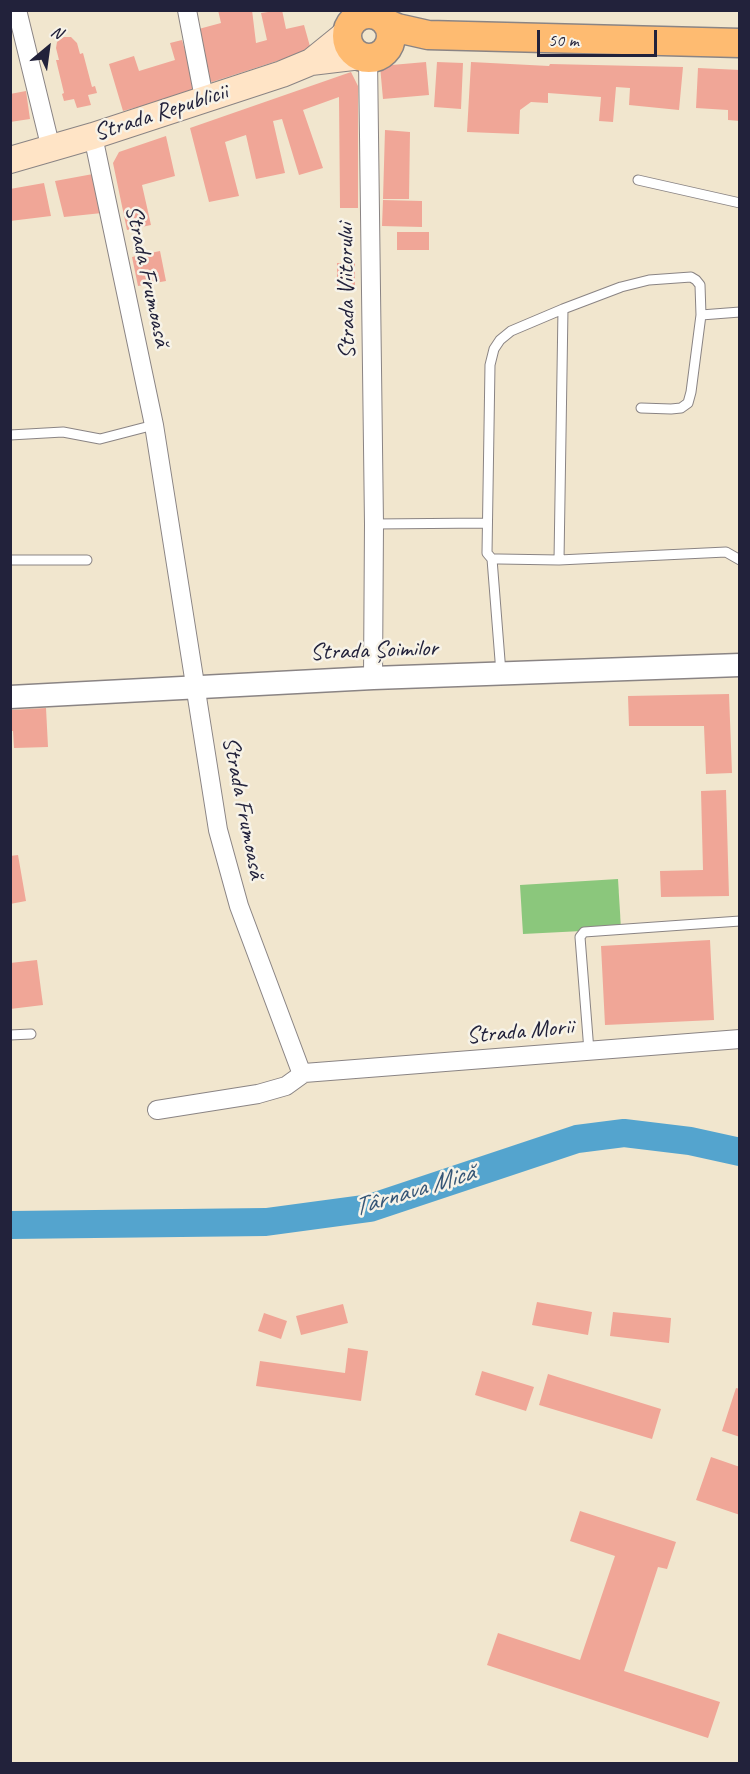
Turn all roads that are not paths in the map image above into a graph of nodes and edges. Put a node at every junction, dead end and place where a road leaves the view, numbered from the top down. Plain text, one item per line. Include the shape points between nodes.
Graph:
1 (17, 10) edge
2 (187, 10) edge
3 (367, 31) edge
4 (740, 43) edge
5 (204, 98) junction
6 (93, 136) junction
7 (51, 149) junction
8 (10, 160) edge
9 (638, 180) dead end
10 (740, 203) edge
11 (563, 309) junction
12 (740, 312) edge
13 (701, 315) junction
14 (641, 408) dead end
15 (154, 425) junction
16 (10, 435) edge
17 (487, 523) junction
18 (374, 524) junction
19 (492, 558) junction
20 (10, 560) edge
21 (87, 560) dead end
22 (559, 560) junction
23 (740, 560) edge
24 (740, 665) edge
25 (501, 674) junction
26 (373, 678) junction
27 (196, 686) junction
28 (10, 697) edge
29 (740, 921) edge
30 (31, 1034) dead end
31 (10, 1035) edge
32 (740, 1039) edge
33 (589, 1051) junction
34 (303, 1073) junction
35 (157, 1110) dead end

1 - 7 street
2 - 5 street
3 - 4 main road, Strada Republicii
3 - 5 main road, Strada Republicii via 282,74
3 - 18 street, Strada Viitorului
5 - 6 main road, Strada Republicii
6 - 7 main road, Strada Republicii
6 - 15 street, Strada Frumoasă
7 - 8 main road, Strada Republicii
9 - 10 lane
11 - 13 lane via 621,287 691,277 700,285
11 - 17 lane via 510,331 494,349 490,365
11 - 22 lane
12 - 13 lane
13 - 14 lane via 688,403 681,408
15 - 16 lane via 100,439 63,432
15 - 27 street, Strada Frumoasă
17 - 18 lane
17 - 19 lane via 487,553
18 - 26 street, Strada Viitorului
19 - 22 lane
19 - 25 lane
20 - 21 lane
22 - 23 lane via 726,552
24 - 25 street, Strada Șoimilor
25 - 26 street, Strada Șoimilor
26 - 27 street, Strada Șoimilor
27 - 28 street, Strada Șoimilor
27 - 34 street, Strada Frumoasă via 228,871
29 - 33 lane via 584,932 580,936
30 - 31 lane
32 - 33 street, Strada Morii
33 - 34 street, Strada Morii
34 - 35 street via 286,1086 258,1094

